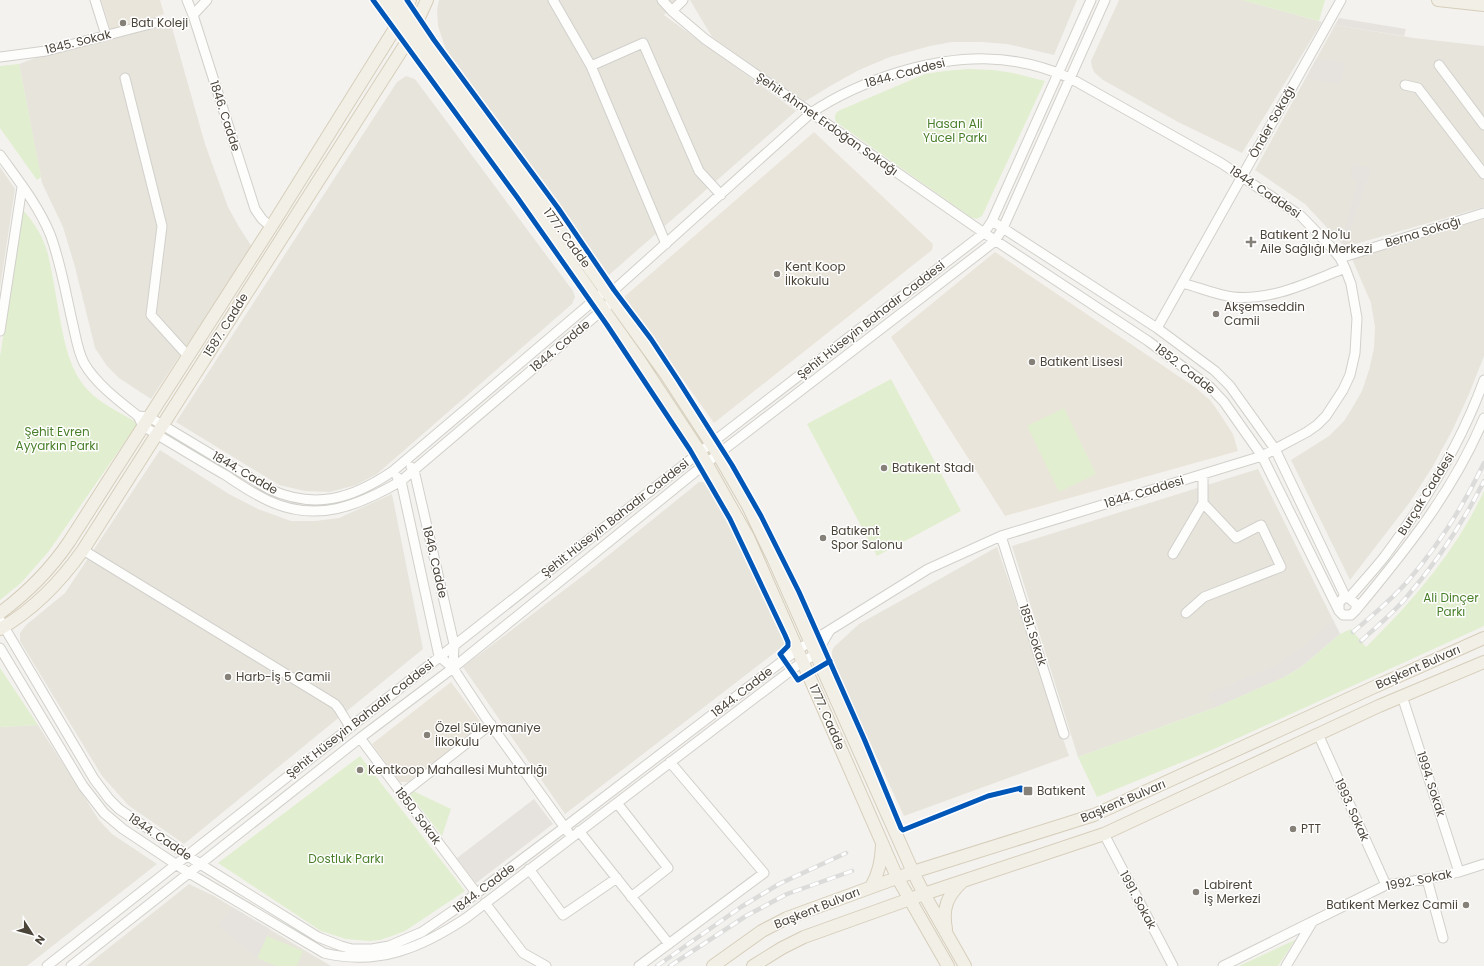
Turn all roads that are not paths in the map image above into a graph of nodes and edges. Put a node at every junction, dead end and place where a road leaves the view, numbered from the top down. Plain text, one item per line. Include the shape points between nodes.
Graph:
1 (94, 0) edge
2 (187, 0) edge
3 (207, 0) edge
4 (384, 0) edge
5 (396, 0) edge
6 (410, 0) edge
7 (427, 0) edge
8 (553, 0) edge
9 (662, 0) edge
10 (683, 0) edge
11 (1091, 0) edge
12 (1105, 0) edge
13 (1341, 0) edge
14 (1438, 0) edge
15 (1484, 5) edge
16 (672, 11) junction
17 (193, 15) junction
18 (402, 17) junction
19 (154, 22) dead end
20 (412, 32) junction
21 (106, 36) junction
22 (0, 57) edge
23 (1439, 65) dead end
24 (591, 66) junction
25 (1058, 73) junction
26 (125, 78) dead end
27 (1070, 78) junction
28 (1405, 85) dead end
29 (811, 113) junction
30 (1484, 125) edge
31 (0, 155) edge
32 (1484, 174) edge
33 (1242, 176) junction
34 (22, 187) junction
35 (721, 195) junction
36 (1484, 213) edge
37 (992, 221) junction
38 (271, 227) junction
39 (1003, 228) junction
40 (984, 233) junction
41 (283, 235) junction
42 (995, 241) junction
43 (666, 244) junction
44 (1340, 258) junction
45 (1345, 268) junction
46 (1182, 283) junction
47 (606, 298) junction
48 (1157, 328) junction
49 (0, 331) edge
50 (188, 356) junction
51 (1484, 380) edge
52 (1484, 418) edge
53 (143, 420) junction
54 (160, 430) junction
55 (711, 443) junction
56 (1275, 449) junction
57 (700, 452) junction
58 (718, 454) junction
59 (1262, 456) junction
60 (406, 460) junction
61 (707, 464) junction
62 (414, 470) junction
63 (393, 471) junction
64 (1203, 474) junction
65 (401, 481) junction
66 (1202, 503) junction
67 (1001, 536) junction
68 (83, 550) junction
69 (1173, 554) dead end
70 (1348, 598) junction
71 (1356, 610) junction
72 (1339, 611) junction
73 (0, 613) edge
74 (1186, 613) dead end
75 (1, 626) edge
76 (830, 630) junction
77 (1484, 638) edge
78 (811, 642) junction
79 (454, 644) junction
80 (0, 648) edge
81 (797, 650) junction
82 (816, 654) junction
83 (439, 656) junction
84 (802, 662) junction
85 (1484, 662) edge
86 (453, 668) junction
87 (1402, 696) junction
88 (491, 724) junction
89 (350, 727) junction
90 (1064, 734) dead end
91 (1318, 734) junction
92 (360, 738) junction
93 (670, 762) junction
94 (402, 794) junction
95 (617, 803) junction
96 (565, 827) junction
97 (576, 834) junction
98 (1104, 834) junction
99 (882, 842) junction
100 (187, 855) junction
101 (176, 864) junction
102 (200, 864) junction
103 (1484, 864) edge
104 (529, 869) junction
105 (912, 872) junction
106 (1459, 872) junction
107 (189, 873) junction
108 (897, 877) junction
109 (617, 878) junction
110 (1427, 879) junction
111 (964, 880) junction
112 (1386, 885) junction
113 (870, 887) junction
114 (476, 894) junction
115 (924, 894) junction
116 (632, 896) junction
117 (909, 899) junction
118 (485, 903) junction
119 (1314, 921) junction
120 (947, 934) junction
121 (1443, 938) dead end
122 (669, 944) junction
123 (344, 963) edge
124 (544, 965) edge
125 (47, 966) edge
126 (71, 966) edge
127 (639, 966) edge
128 (713, 966) edge
129 (753, 966) edge
130 (948, 966) edge
131 (965, 966) edge
132 (1173, 966) edge
133 (1223, 966) edge
134 (1286, 966) edge

1 - 21 street
2 - 17 street, 1846. Cadde
3 - 17 street
4 - 18 main road, 1777. Cadde
5 - 18 main road, 1777. Cadde
6 - 18 main road, 1587. Cadde
7 - 20 main road, 1587. Cadde
8 - 24 street
9 - 16 street, Şehit Ahmet Erdoğan Sokağı
10 - 16 street
11 - 25 street, Şehit Hüseyin Bahadır Caddesi
12 - 27 street, Şehit Hüseyin Bahadır Caddesi
13 - 33 street, Önder Sokağı
14 - 15 main road
16 - 29 street, Şehit Ahmet Erdoğan Sokağı via 705,39
17 - 38 street, 1846. Cadde via 255,209 262,220
18 - 20 main road, 1777. Cadde
18 - 38 main road, 1587. Cadde
19 - 21 street, 1845. Sokak
20 - 41 main road, 1587. Cadde
20 - 47 main road, 1777. Cadde
21 - 22 street, 1845. Sokak via 46,51
23 - 30 street
24 - 35 street via 643,43 699,171
24 - 43 street
25 - 27 street, 1844. Caddesi
25 - 29 street, 1844. Caddesi via 1009,60 972,58 939,62 864,84 835,97
25 - 37 street, Şehit Hüseyin Bahadır Caddesi
26 - 50 street via 162,226 151,314
27 - 33 street, 1844. Caddesi
27 - 39 street, Şehit Hüseyin Bahadır Caddesi
28 - 32 street via 1418,88
29 - 35 street, 1844. Caddesi
29 - 40 street, Şehit Ahmet Erdoğan Sokağı
31 - 34 street, 1844. Cadde
33 - 44 street, 1844. Caddesi via 1301,216
33 - 46 street, Önder Sokağı
34 - 49 street
34 - 53 street, 1844. Cadde via 43,219 50,235 83,362 104,388
35 - 43 street, 1844. Caddesi
36 - 44 street, Berna Sokağı
37 - 39 street, 1852. Cadde
37 - 40 street, Şehit Hüseyin Bahadır Caddesi
38 - 41 main road
38 - 50 main road, 1587. Cadde
39 - 42 street, Şehit Hüseyin Bahadır Caddesi
39 - 48 street, 1852. Cadde
40 - 42 street, 1852. Cadde
40 - 55 street, Şehit Hüseyin Bahadır Caddesi
41 - 54 main road, 1587. Cadde
42 - 58 street, Şehit Hüseyin Bahadır Caddesi
42 - 59 street, 1852. Cadde via 1148,341 1201,379 1222,398
43 - 47 street, 1844. Caddesi
44 - 45 street, 1844. Caddesi
45 - 46 street via 1290,290 1254,296 1228,296
45 - 56 street, 1844. Caddesi via 1351,284 1357,318 1357,339 1350,375 1335,404 1322,420 1307,432
46 - 48 street, Önder Sokağı
47 - 55 main road, 1777. Cadde via 665,373
47 - 57 main road, 1777. Cadde via 640,361
47 - 60 street, 1844. Cadde
47 - 62 street, 1844. Cadde
48 - 56 street, 1852. Cadde via 1215,371 1230,386
50 - 53 main road, 1587. Cadde
51 - 70 street, Burçak Caddesi via 1462,433 1433,487 1384,557
52 - 71 street, Burçak Caddesi via 1438,504 1393,566
53 - 54 street, 1844. Cadde
53 - 73 main road, 1587. Cadde via 61,554 31,588
54 - 63 street, 1844. Cadde via 269,489 291,498 313,501 338,497 369,485
54 - 65 street, 1844. Cadde via 261,497 292,509 322,511 347,507
54 - 68 main road, 1587. Cadde
55 - 57 street, Şehit Hüseyin Bahadır Caddesi
55 - 58 main road, 1777. Cadde
56 - 59 street, 1844. Caddesi
56 - 70 street, 1852. Cadde
57 - 61 main road, 1777. Cadde
57 - 79 street, Şehit Hüseyin Bahadır Caddesi
58 - 61 street, Şehit Hüseyin Bahadır Caddesi
58 - 78 main road, 1777. Cadde via 760,531
59 - 64 street, 1844. Caddesi
59 - 72 street, 1852. Cadde
60 - 62 street, 1846. Cadde
60 - 63 street, 1844. Cadde
61 - 81 main road, 1777. Cadde via 748,537
61 - 86 street, Şehit Hüseyin Bahadır Caddesi
62 - 65 street, 1844. Cadde
62 - 79 street, 1846. Cadde
63 - 65 street, 1846. Cadde
64 - 66 street
64 - 67 street, 1844. Caddesi
65 - 83 street, 1846. Cadde
66 - 69 street
66 - 74 street via 1236,538 1261,525 1281,567 1204,597
67 - 76 street, 1844. Caddesi via 928,569
67 - 90 street, 1851. Sokak
68 - 75 main road, 1587. Cadde via 45,595
68 - 89 street via 335,704
70 - 71 street via 1354,601
70 - 72 street via 1339,602
71 - 72 street via 1348,616
75 - 100 street, 1844. Cadde via 94,779 109,799 131,819
76 - 78 street, 1844. Cadde
76 - 82 street, 1844. Cadde
77 - 105 main road, Başkent Bulvarı via 1094,815
78 - 81 street, 1844. Cadde
78 - 82 main road, 1777. Cadde
79 - 83 street, Şehit Hüseyin Bahadır Caddesi
79 - 86 street, 1846. Cadde
80 - 101 street, 1844. Cadde via 96,805 123,829
81 - 84 main road, 1777. Cadde
81 - 96 street, 1844. Cadde
82 - 84 street, 1844. Cadde
82 - 105 main road, 1777. Cadde
83 - 86 street
83 - 89 street, Şehit Hüseyin Bahadır Caddesi
84 - 93 street, 1844. Cadde
84 - 99 main road, 1777. Cadde
85 - 87 main road, Başkent Bulvarı
86 - 88 street
86 - 92 street, Şehit Hüseyin Bahadır Caddesi
87 - 91 main road, Başkent Bulvarı
87 - 106 street, 1994. Sokak
88 - 94 street
88 - 96 street
89 - 100 street, Şehit Hüseyin Bahadır Caddesi
91 - 98 main road, Başkent Bulvarı
91 - 112 street, 1993. Sokak
92 - 94 street, 1850. Sokak
92 - 102 street, Şehit Hüseyin Bahadır Caddesi
93 - 95 street, 1844. Cadde
93 - 122 street via 764,873
94 - 114 street, 1850. Sokak
95 - 97 street, 1844. Cadde
95 - 116 street via 668,868
96 - 97 street
96 - 114 street, 1844. Cadde
97 - 104 street, 1844. Cadde
97 - 109 street
98 - 111 main road, Başkent Bulvarı
98 - 132 street, 1991. Sokak
99 - 108 main road, 1777. Cadde
99 - 113 main road via 878,873
100 - 101 street, Şehit Hüseyin Bahadır Caddesi
100 - 102 street, 1844. Cadde
101 - 107 street, 1844. Cadde
101 - 125 street, Şehit Hüseyin Bahadır Caddesi
102 - 107 street, Şehit Hüseyin Bahadır Caddesi
102 - 114 street, 1844. Cadde via 318,937 352,949 380,948 409,938 435,924
103 - 106 street, 1992. Sokak
104 - 109 street via 564,915
104 - 118 street, 1844. Cadde
105 - 108 main road, Başkent Bulvarı
105 - 115 main road, 1777. Cadde
106 - 110 street, 1992. Sokak
107 - 123 street, 1844. Cadde
107 - 126 street, Şehit Hüseyin Bahadır Caddesi
108 - 113 main road, Başkent Bulvarı
108 - 117 main road, 1777. Cadde
109 - 116 street
110 - 112 street, 1992. Sokak
110 - 121 street
111 - 115 main road, Başkent Bulvarı
111 - 120 main road via 945,905 944,920
112 - 119 street, 1992. Sokak
113 - 128 main road, Başkent Bulvarı via 800,912 775,924
115 - 117 main road, Başkent Bulvarı
115 - 120 main road, 1777. Cadde
116 - 122 street
117 - 129 main road, Başkent Bulvarı via 804,937
117 - 130 main road, 1777. Cadde
118 - 123 street, 1844. Cadde via 434,939 408,952 383,960
118 - 124 street via 523,953
119 - 133 street, 1992. Sokak
119 - 134 street
120 - 131 main road, 1777. Cadde
122 - 127 street

